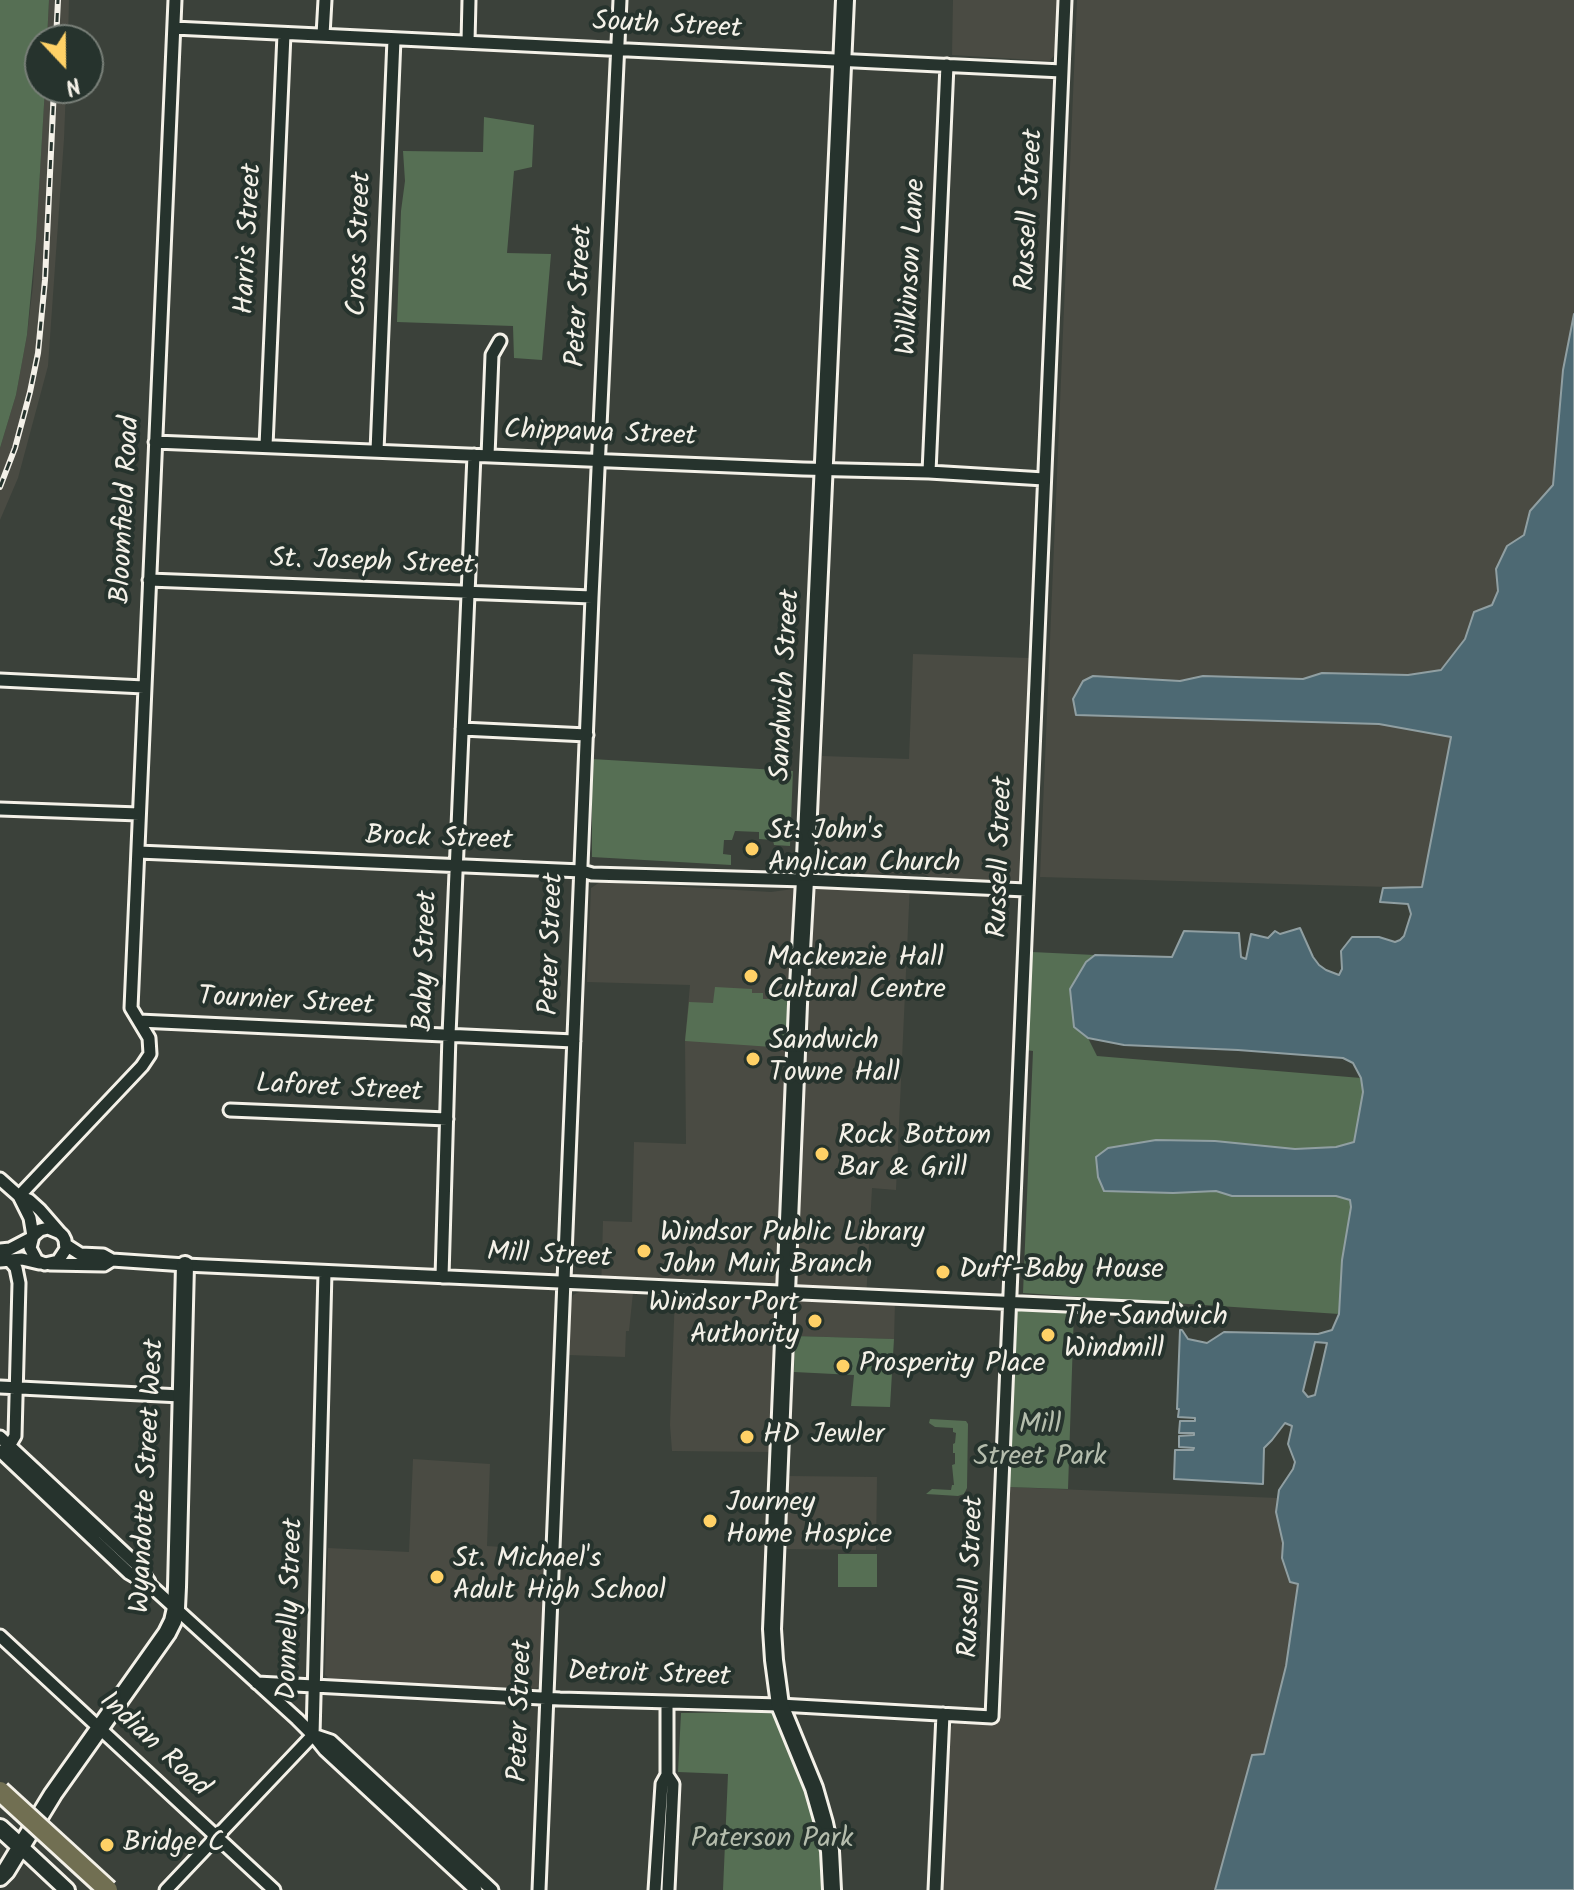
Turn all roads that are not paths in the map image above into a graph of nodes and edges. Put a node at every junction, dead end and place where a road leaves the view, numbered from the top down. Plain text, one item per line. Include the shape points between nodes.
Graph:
1 (175, 0) edge
2 (325, 0) edge
3 (469, 0) edge
4 (620, 0) edge
5 (845, 0) edge
6 (1065, 0) edge
7 (174, 28) junction
8 (284, 34) junction
9 (323, 35) junction
10 (394, 39) junction
11 (468, 42) junction
12 (617, 49) junction
13 (842, 60) junction
14 (947, 65) junction
15 (1062, 71) junction
16 (500, 341) dead end
17 (155, 442) junction
18 (266, 446) junction
19 (377, 451) junction
20 (474, 455) junction
21 (488, 456) junction
22 (599, 460) junction
23 (824, 470) junction
24 (929, 472) junction
25 (1044, 479) junction
26 (149, 580) junction
27 (468, 592) junction
28 (592, 597) junction
29 (0, 680) edge
30 (144, 687) junction
31 (462, 729) junction
32 (587, 735) junction
33 (0, 809) edge
34 (139, 814) junction
35 (138, 852) junction
36 (457, 865) junction
37 (582, 871) junction
38 (805, 880) junction
39 (1026, 890) junction
40 (139, 1021) junction
41 (449, 1035) junction
42 (574, 1041) junction
43 (230, 1110) dead end
44 (447, 1119) junction
45 (0, 1179) edge
46 (19, 1196) junction
47 (60, 1233) junction
48 (32, 1237) junction
49 (66, 1245) junction
50 (0, 1250) edge
51 (112, 1260) junction
52 (4, 1261) edge
53 (45, 1264) junction
54 (185, 1265) junction
55 (325, 1272) junction
56 (442, 1277) junction
57 (19, 1283) junction
58 (565, 1283) junction
59 (786, 1294) junction
60 (1009, 1302) junction
61 (1176, 1310) dead end
62 (0, 1387) edge
63 (16, 1387) junction
64 (181, 1396) junction
65 (0, 1437) edge
66 (4, 1450) edge
67 (176, 1608) junction
68 (0, 1636) edge
69 (257, 1683) junction
70 (316, 1686) junction
71 (548, 1698) junction
72 (667, 1702) junction
73 (780, 1705) junction
74 (943, 1714) junction
75 (992, 1717) joint
76 (99, 1728) junction
77 (313, 1735) junction
78 (667, 1775) junction
79 (0, 1791) edge
80 (0, 1828) edge
81 (216, 1837) junction
82 (21, 1847) junction
83 (0, 1877) edge
84 (67, 1890) edge
85 (108, 1890) edge
86 (166, 1890) edge
87 (274, 1890) edge
88 (476, 1890) edge
89 (492, 1890) edge
90 (539, 1890) edge
91 (655, 1890) edge
92 (668, 1890) edge
93 (832, 1890) edge
94 (935, 1890) edge

1 - 7 street, Bloomfield Road
2 - 9 street
3 - 11 street
4 - 12 street, Peter Street
5 - 13 main road, Sandwich Street
6 - 15 street, Russell Street
7 - 8 street, South Street
7 - 17 street, Bloomfield Road
8 - 9 street, South Street
8 - 18 street, Harris Street
9 - 10 street, South Street
10 - 11 street, South Street
10 - 19 street, Cross Street
11 - 12 street, South Street
12 - 13 street, South Street
12 - 22 street, Peter Street
13 - 14 street, South Street
13 - 23 main road, Sandwich Street
14 - 15 street, South Street
14 - 24 street, Wilkinson Lane
15 - 25 street, Russell Street
16 - 21 street via 492,355
17 - 18 street, Chippawa Street
17 - 26 street, Bloomfield Road
18 - 19 street, Chippawa Street
19 - 20 street, Chippawa Street
20 - 21 street, Chippawa Street
20 - 27 street, Baby Street
21 - 22 street, Chippawa Street
22 - 23 street, Chippawa Street
22 - 28 street, Peter Street
23 - 24 street, Chippawa Street
23 - 38 main road, Sandwich Street
24 - 25 street, Chippawa Street
25 - 39 street, Russell Street
26 - 27 street, St. Joseph Street
26 - 30 street, Bloomfield Road
27 - 28 street, St. Joseph Street
27 - 31 street, Baby Street
28 - 32 street, Peter Street
29 - 30 street
30 - 34 street, Bloomfield Road
31 - 32 street
31 - 36 street, Baby Street
32 - 37 street, Peter Street
33 - 34 street
34 - 35 street, Bloomfield Road
35 - 36 street, Brock Street
35 - 40 street, Bloomfield Road via 131,1008
36 - 37 street, Brock Street
36 - 41 street, Baby Street
37 - 38 street, Brock Street
37 - 42 street, Peter Street
38 - 39 street, Brock Street
38 - 59 main road, Sandwich Street
39 - 60 street, Russell Street
40 - 41 street, Tournier Street
40 - 46 street, Bloomfield Road via 149,1038 150,1054 142,1066
41 - 42 street, Tournier Street
41 - 44 street, Baby Street
42 - 58 street, Peter Street
43 - 44 street, Laforet Street
44 - 56 street, Baby Street
45 - 46 street
46 - 47 street
46 - 48 street
47 - 48 street via 44,1228
47 - 49 street
48 - 50 street
48 - 53 street via 31,1253
49 - 51 street, Mill Street via 80,1254
49 - 53 street via 61,1258
51 - 53 street, Mill Street via 104,1265
51 - 54 street, Mill Street
52 - 53 street, Mill Street
52 - 57 street via 16,1268
53 - 57 street via 27,1270
54 - 55 street, Mill Street
54 - 64 main road, Wyandotte Street West
55 - 56 street, Mill Street
55 - 70 street, Donnelly Street
56 - 58 street, Mill Street
57 - 63 street
58 - 59 street, Mill Street
58 - 71 street, Peter Street
59 - 60 street, Mill Street
59 - 73 main road, Sandwich Street via 772,1629
60 - 61 street, Mill Street
60 - 75 street, Russell Street
62 - 63 street
63 - 64 street
63 - 66 street via 15,1436
64 - 67 main road, Wyandotte Street West
65 - 66 street
66 - 67 street via 137,1565
67 - 69 street
67 - 76 main road, Wyandotte Street West via 167,1633
68 - 76 street, Indian Road
69 - 70 street, Detroit Street
69 - 77 street
70 - 71 street, Detroit Street
70 - 77 street, Donnelly Street
71 - 72 street, Detroit Street
71 - 90 street, Peter Street
72 - 73 street, Detroit Street
72 - 78 street
73 - 74 street, Detroit Street
73 - 93 main road, Sandwich Street via 824,1823
74 - 75 street, Detroit Street
74 - 94 street
76 - 81 street, Indian Road
76 - 82 main road, Wyandotte Street West
77 - 81 street, Donnelly Street
77 - 88 street
77 - 89 street via 331,1741
78 - 91 street via 662,1784
78 - 92 street via 673,1784
79 - 85 highway, bridge
80 - 82 main road
81 - 86 street, Donnelly Street
81 - 87 street, Indian Road
82 - 83 main road, Wyandotte Street West
82 - 84 street

